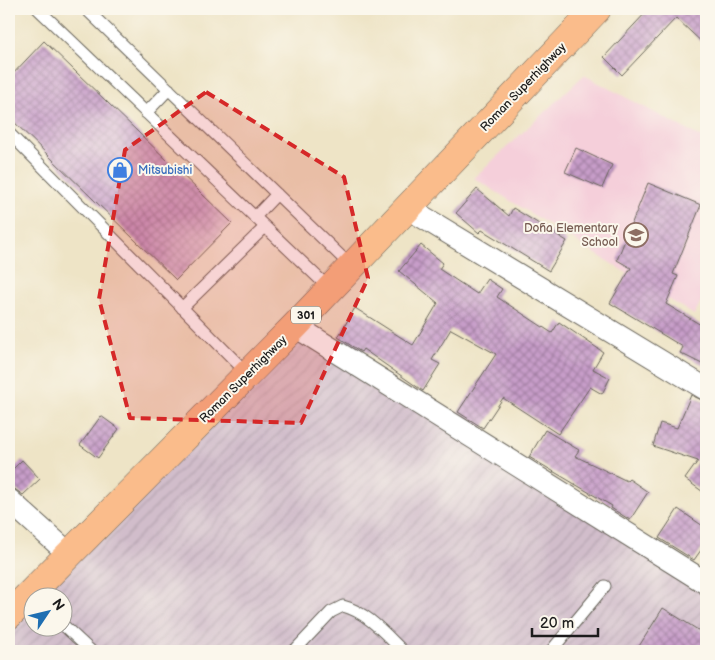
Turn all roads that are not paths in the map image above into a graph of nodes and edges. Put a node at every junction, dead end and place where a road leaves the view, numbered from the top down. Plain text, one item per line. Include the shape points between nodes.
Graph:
1 (38, 9) edge
2 (86, 9) edge
3 (598, 9) edge
4 (169, 89) junction
5 (146, 113) junction
6 (9, 133) edge
7 (277, 194) junction
8 (408, 208) junction
9 (255, 217) junction
10 (264, 227) junction
11 (352, 267) junction
12 (330, 289) junction
13 (182, 308) junction
14 (295, 326) junction
15 (248, 374) junction
16 (706, 389) edge
17 (9, 500) edge
18 (68, 553) junction
19 (706, 583) edge
20 (605, 586) dead end
21 (39, 588) edge
22 (22, 604) edge
23 (9, 615) edge
24 (72, 633) edge
25 (91, 651) edge
26 (294, 651) edge
27 (403, 651) edge
28 (551, 651) edge

1 - 5 lane
2 - 4 lane
3 - 8 main road, Roman Superhighway / 301
4 - 5 lane
4 - 7 lane
5 - 9 lane
6 - 13 lane
7 - 9 lane
7 - 11 lane
8 - 11 main road, Roman Superhighway / 301
8 - 16 street
9 - 10 lane
10 - 12 lane
10 - 13 lane
11 - 12 main road, Roman Superhighway / 301
12 - 14 main road, Roman Superhighway / 301
13 - 15 lane
14 - 15 main road, Roman Superhighway / 301
14 - 19 street
15 - 18 main road, Roman Superhighway / 301
17 - 18 street
18 - 21 main road, Roman Superhighway / 301
20 - 28 lane
22 - 23 main road, Roman Superhighway / 301
24 - 25 lane
26 - 27 lane via 331,612 343,606 352,608 372,622

